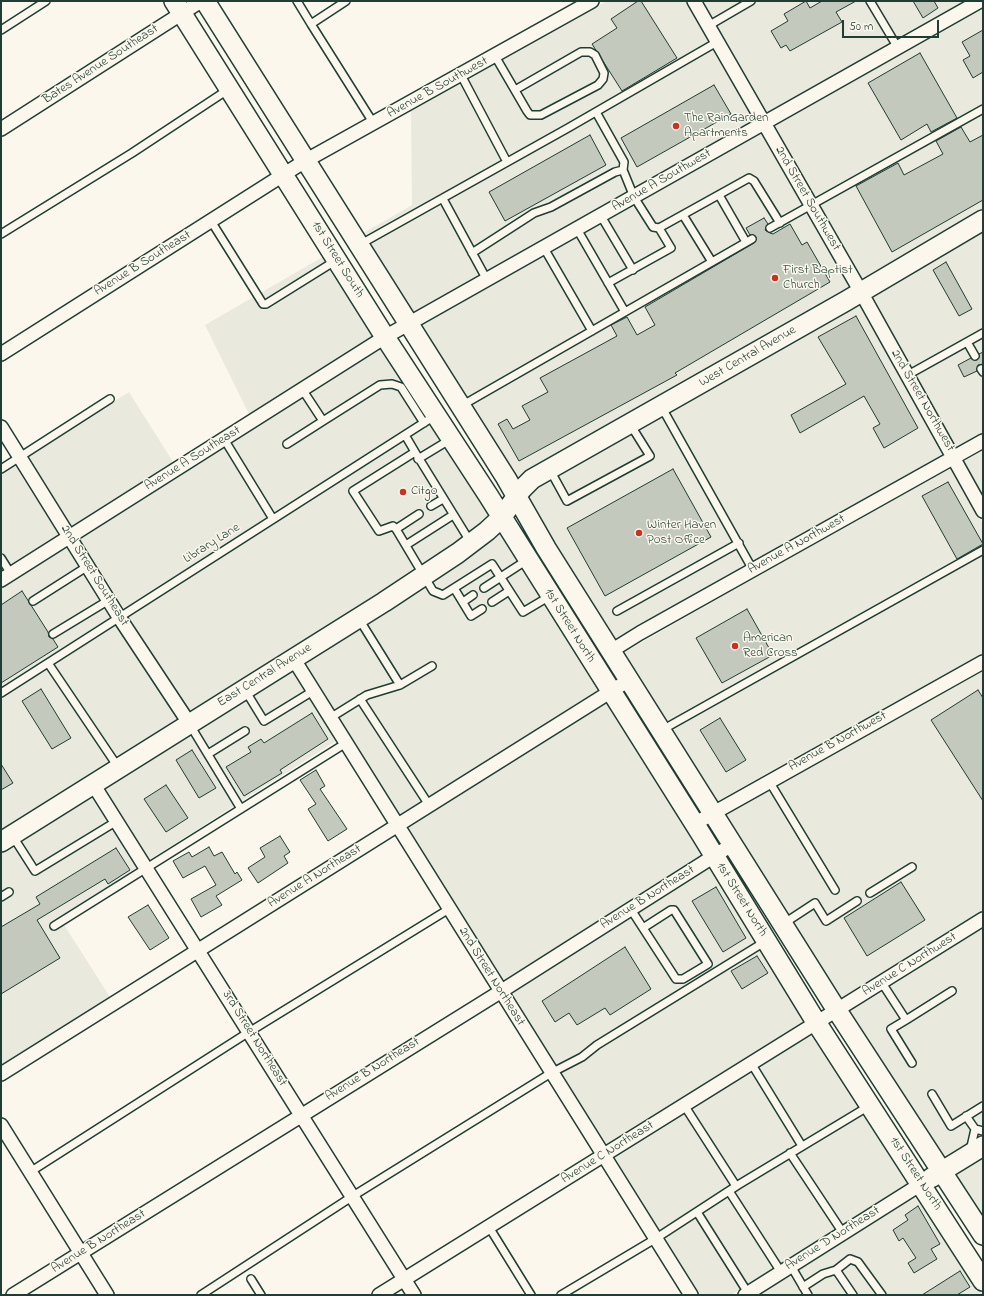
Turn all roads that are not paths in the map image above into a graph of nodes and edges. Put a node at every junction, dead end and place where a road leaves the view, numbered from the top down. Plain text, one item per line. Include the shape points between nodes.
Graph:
1 (46, 1) edge
2 (201, 1) edge
3 (205, 1) edge
4 (297, 1) edge
5 (346, 1) edge
6 (592, 1) edge
7 (694, 1) edge
8 (751, 1) edge
9 (870, 1) edge
10 (980, 1) edge
11 (176, 4) edge
12 (312, 24) junction
13 (708, 26) junction
14 (1, 30) edge
15 (717, 42) junction
16 (898, 48) junction
17 (495, 56) junction
18 (461, 75) junction
19 (229, 88) junction
20 (515, 90) junction
21 (983, 109) edge
22 (596, 112) junction
23 (374, 124) junction
24 (763, 124) junction
25 (1, 129) edge
26 (305, 161) junction
27 (507, 162) junction
28 (623, 170) junction
29 (284, 175) junction
30 (718, 195) junction
31 (634, 197) junction
32 (443, 199) junction
33 (811, 206) junction
34 (683, 215) junction
35 (601, 216) junction
36 (983, 220) edge
37 (211, 221) junction
38 (780, 223) junction
39 (659, 228) junction
40 (770, 228) dead end
41 (577, 230) junction
42 (1, 234) edge
43 (359, 246) junction
44 (544, 248) junction
45 (472, 253) junction
46 (337, 259) junction
47 (712, 262) junction
48 (632, 270) junction
49 (487, 280) junction
50 (608, 283) junction
51 (861, 292) junction
52 (625, 312) junction
53 (408, 324) junction
54 (592, 331) junction
55 (983, 333) edge
56 (385, 337) junction
57 (967, 342) junction
58 (1, 354) edge
59 (975, 356) dead end
60 (906, 376) junction
61 (302, 389) junction
62 (416, 398) junction
63 (110, 399) dead end
64 (461, 406) junction
65 (661, 406) junction
66 (430, 419) junction
67 (323, 421) junction
68 (630, 423) junction
69 (1, 427) edge
70 (405, 435) junction
71 (451, 438) junction
72 (224, 439) junction
73 (983, 441) edge
74 (287, 444) dead end
75 (417, 456) junction
76 (20, 457) junction
77 (954, 457) junction
78 (1, 469) edge
79 (549, 469) junction
80 (517, 497) junction
81 (443, 499) junction
82 (431, 506) dead end
83 (983, 511) edge
84 (419, 514) dead end
85 (453, 515) junction
86 (501, 518) junction
87 (273, 519) junction
88 (396, 529) junction
89 (70, 536) junction
90 (471, 543) junction
91 (738, 543) junction
92 (406, 545) junction
93 (983, 550) edge
94 (1, 558) edge
95 (528, 560) junction
96 (88, 566) junction
97 (753, 570) junction
98 (424, 575) junction
99 (6, 577) edge
100 (501, 577) junction
101 (454, 588) junction
102 (484, 588) dead end
103 (509, 591) junction
104 (473, 595) dead end
105 (550, 596) junction
106 (33, 600) dead end
107 (109, 600) junction
108 (463, 602) junction
109 (492, 602) dead end
110 (482, 609) dead end
111 (618, 611) dead end
112 (119, 617) junction
113 (358, 618) junction
114 (53, 634) dead end
115 (611, 651) junction
116 (293, 658) junction
117 (983, 662) edge
118 (48, 663) junction
119 (432, 666) dead end
120 (629, 680) junction
121 (400, 685) junction
122 (244, 689) junction
123 (313, 691) junction
124 (610, 691) junction
125 (1, 692) edge
126 (360, 699) junction
127 (330, 718) junction
128 (189, 723) junction
129 (661, 730) junction
130 (245, 731) dead end
131 (346, 743) junction
132 (208, 754) junction
133 (118, 768) junction
134 (769, 781) junction
135 (94, 784) junction
136 (429, 806) junction
137 (242, 809) junction
138 (713, 812) junction
139 (117, 821) junction
140 (694, 824) junction
141 (397, 826) junction
142 (6, 838) edge
143 (733, 844) junction
144 (714, 856) junction
145 (912, 867) dead end
146 (146, 868) junction
147 (835, 890) dead end
148 (9, 892) dead end
149 (870, 893) dead end
150 (1, 897) edge
151 (857, 901) dead end
152 (630, 908) junction
153 (449, 909) junction
154 (983, 919) edge
155 (783, 924) junction
156 (54, 926) dead end
157 (643, 928) junction
158 (766, 940) junction
159 (198, 951) junction
160 (882, 983) junction
161 (952, 991) dead end
162 (500, 992) junction
163 (836, 1009) junction
164 (906, 1020) junction
165 (816, 1022) junction
166 (249, 1032) junction
167 (751, 1063) junction
168 (912, 1063) dead end
169 (551, 1073) junction
170 (1, 1074) edge
171 (932, 1094) dead end
172 (684, 1105) junction
173 (870, 1105) junction
174 (983, 1106) edge
175 (301, 1115) junction
176 (966, 1116) junction
177 (1, 1125) edge
178 (983, 1131) edge
179 (975, 1143) edge
180 (802, 1146) junction
181 (790, 1153) junction
182 (603, 1156) junction
183 (942, 1171) junction
184 (30, 1172) junction
185 (921, 1184) junction
186 (736, 1186) junction
187 (729, 1191) junction
188 (353, 1196) junction
189 (697, 1212) junction
190 (489, 1227) junction
191 (843, 1233) junction
192 (983, 1235) edge
193 (655, 1239) junction
194 (80, 1254) junction
195 (786, 1269) junction
196 (836, 1270) junction
197 (251, 1279) dead end
198 (404, 1279) junction
199 (983, 1281) edge
200 (804, 1287) junction
201 (747, 1294) edge
202 (13, 1295) edge
203 (107, 1295) edge
204 (201, 1295) edge
205 (261, 1295) edge
206 (379, 1295) edge
207 (414, 1295) edge
208 (531, 1295) edge
209 (561, 1295) edge
210 (691, 1295) edge
211 (808, 1295) edge
212 (853, 1295) edge
213 (882, 1295) edge

1 - 14 lane
2 - 11 street, Bates Avenue Southeast
3 - 26 main road, 1st Street South
4 - 12 lane
5 - 12 lane
6 - 17 street, Avenue B Southwest
7 - 13 street, 2nd Street Southwest
8 - 13 lane
9 - 16 lane
10 - 16 street, Avenue A Southwest
11 - 19 main road, 1st Street South
11 - 25 street, Bates Avenue Southeast
12 - 23 lane
13 - 15 street, 2nd Street Southwest
15 - 22 lane
15 - 24 street, 2nd Street Southwest
16 - 24 street, Avenue A Southwest
17 - 18 street, Avenue B Southwest
17 - 20 lane
18 - 23 street, Avenue B Southwest
18 - 27 lane
19 - 29 main road, 1st Street South
19 - 42 lane via 126,157
20 - 20 lane via 530,115 541,115 598,85 604,73 594,55 590,52 581,52
21 - 33 lane
22 - 27 lane
22 - 28 lane via 622,156
23 - 26 street, Avenue B Southwest
24 - 31 street, Avenue A Southwest
24 - 33 street, 2nd Street Southwest
26 - 29 street, Avenue B Southwest
26 - 43 main road, 1st Street South
27 - 32 lane
28 - 31 lane
28 - 45 lane via 534,213
29 - 37 street, Avenue B Southeast
29 - 46 main road, 1st Street South
30 - 34 lane
30 - 38 lane via 749,178 754,181
30 - 47 lane via 749,240
31 - 35 street, Avenue A Southwest
31 - 39 lane via 653,227
32 - 43 lane
32 - 45 lane
33 - 38 lane
33 - 51 street, 2nd Street Southwest
34 - 39 lane
34 - 47 lane
35 - 41 street, Avenue A Southwest
35 - 48 lane
36 - 51 main road, West Central Avenue
37 - 46 lane via 262,304 266,304
37 - 58 street, Avenue B Southeast
38 - 40 lane
39 - 48 lane via 671,248
41 - 44 street, Avenue A Southwest
41 - 50 lane
43 - 53 main road, 1st Street South
44 - 49 street, Avenue A Southwest
44 - 54 lane
45 - 49 lane
46 - 56 main road, 1st Street South
47 - 52 lane
48 - 50 lane
49 - 53 street, Avenue A Southwest
50 - 52 lane
51 - 60 street, 2nd Street Northwest
51 - 65 main road, West Central Avenue
52 - 54 lane
53 - 56 street, Avenue A Southwest
53 - 64 main road, 1st Street South
54 - 64 lane
55 - 57 lane
56 - 61 street, Avenue A Southeast
56 - 62 main road, 1st Street South
57 - 59 lane
57 - 60 lane
60 - 77 street, 2nd Street Northwest
61 - 67 lane
61 - 72 street, Avenue A Southeast
62 - 66 main road, 1st Street South
62 - 67 lane via 401,387 392,384 380,385
63 - 76 lane
64 - 80 main road, 1st Street South
65 - 68 main road, West Central Avenue
65 - 91 lane
66 - 70 lane, Library Lane
66 - 71 main road, 1st Street South
67 - 74 lane
68 - 79 main road, West Central Avenue
68 - 79 lane via 650,456 567,501
69 - 76 street, 2nd Street Southeast
70 - 75 lane
70 - 87 lane, Library Lane
71 - 75 lane
71 - 86 main road, 1st Street South
72 - 87 lane
72 - 89 street, Avenue A Southeast
73 - 77 street, Avenue A Northwest
75 - 81 lane
75 - 88 lane via 353,491 379,531 393,526
76 - 78 lane
76 - 89 street, 2nd Street Southeast
77 - 83 street, 2nd Street Northwest
77 - 97 street, Avenue A Northwest
79 - 80 main road, West Central Avenue via 532,479
80 - 86 main road, East Central Avenue
80 - 115 main road, 1st Street North
81 - 82 lane
81 - 85 lane
84 - 88 lane
85 - 90 lane
85 - 92 lane
86 - 90 main road, East Central Avenue
86 - 95 main road, 1st Street North
87 - 112 lane, Library Lane
88 - 92 lane
89 - 96 street, 2nd Street Southeast
89 - 99 street, Avenue A Southeast
90 - 98 main road, East Central Avenue
91 - 97 lane
91 - 111 lane
92 - 98 lane
93 - 129 lane
94 - 99 lane
95 - 100 lane
95 - 105 main road, 1st Street North
96 - 106 lane
96 - 107 street, 2nd Street Southeast
97 - 115 street, Avenue A Northwest
98 - 101 lane via 433,591 443,595
98 - 113 main road, East Central Avenue
100 - 101 lane via 492,564
100 - 102 lane
100 - 103 lane
101 - 108 lane
103 - 105 lane via 523,612
103 - 109 lane
104 - 108 lane
105 - 124 main road, 1st Street North
107 - 112 street, 2nd Street Southeast
107 - 114 lane
108 - 110 lane via 471,616
112 - 118 lane, Library Lane
112 - 128 street, 2nd Street Southeast
113 - 116 main road, East Central Avenue
113 - 121 lane
115 - 120 main road, 1st Street North
116 - 122 main road, East Central Avenue
116 - 123 street, 2nd Street Northeast
117 - 134 street, Avenue B Northwest
118 - 125 lane, Library Lane
118 - 133 lane
119 - 121 lane
120 - 124 street, Avenue A Northeast
120 - 129 main road, 1st Street North
121 - 126 lane
122 - 123 lane via 264,721
122 - 128 main road, East Central Avenue
123 - 127 street, 2nd Street Northeast
124 - 136 street, Avenue A Northeast
124 - 140 main road, 1st Street North
126 - 127 lane
126 - 136 lane
127 - 131 street, 2nd Street Northeast
128 - 132 lane
128 - 133 main road, East Central Avenue
129 - 138 main road, 1st Street North
130 - 132 lane
131 - 137 lane
131 - 141 street, 2nd Street Northeast
132 - 137 lane
133 - 135 main road, East Central Avenue
134 - 138 street, Avenue B Northwest
134 - 147 lane
135 - 139 street, 3rd Street Northeast
135 - 142 main road, East Central Avenue
136 - 141 street, Avenue A Northeast
137 - 146 lane
138 - 140 street, Avenue B Northwest
138 - 143 main road, 1st Street North
139 - 142 lane via 34,872
139 - 146 street, 3rd Street Northeast
140 - 144 main road, 1st Street North
141 - 153 street, 2nd Street Northeast
141 - 159 street, Avenue A Northeast
143 - 144 street, Avenue B Northeast
143 - 155 main road, 1st Street North
144 - 152 street, Avenue B Northeast
144 - 158 main road, 1st Street North
145 - 149 lane
146 - 156 lane
146 - 159 street, 3rd Street Northeast
148 - 150 lane
151 - 155 lane via 826,921 815,903
152 - 157 lane
152 - 162 street, Avenue B Northeast
153 - 162 street, 2nd Street Northeast
153 - 166 lane
154 - 160 street, Avenue C Northwest
155 - 163 main road, 1st Street North
157 - 157 lane via 676,979 684,979 708,964 674,910
158 - 165 main road, 1st Street North
158 - 169 lane via 597,1045 582,1057
159 - 166 street, 3rd Street Northeast
159 - 170 street, Avenue A Northeast
160 - 163 street, Avenue C Northwest
160 - 164 lane
161 - 164 lane
162 - 169 street, 2nd Street Northeast
162 - 175 street, Avenue B Northeast
163 - 165 street, Avenue C Northeast
163 - 183 main road, 1st Street North
164 - 168 lane via 891,1030
165 - 167 street, Avenue C Northeast
165 - 173 main road, 1st Street North
166 - 175 street, 3rd Street Northeast
166 - 184 lane
167 - 172 street, Avenue C Northeast
167 - 180 lane
169 - 182 street, 2nd Street Northeast
169 - 188 lane
171 - 176 lane via 951,1126
172 - 182 street, Avenue C Northeast
172 - 186 lane
173 - 180 lane
173 - 185 main road, 1st Street North
174 - 176 lane
175 - 188 street, 3rd Street Northeast
175 - 194 street, Avenue B Northeast
176 - 179 lane
177 - 184 street
178 - 179 lane
179 - 183 main road
180 - 181 lane
181 - 186 lane
181 - 191 lane
182 - 190 street, Avenue C Northeast
182 - 193 street, 2nd Street Northeast
183 - 185 main road
183 - 192 main road, 1st Street North
184 - 194 street
185 - 191 street, Avenue D Northeast
185 - 199 main road, 1st Street North
186 - 187 lane
187 - 189 lane
187 - 195 lane
188 - 198 street, 3rd Street Northeast
188 - 204 lane
189 - 193 lane
189 - 201 lane
190 - 198 street, Avenue C Northeast
190 - 208 lane
191 - 195 street, Avenue D Northeast
193 - 209 lane
193 - 210 street, 2nd Street Northeast
194 - 202 street, Avenue B Northeast
194 - 203 street
195 - 200 lane
195 - 201 street, Avenue D Northeast
196 - 200 lane via 823,1274
196 - 212 lane
196 - 213 lane via 850,1259 858,1262
197 - 205 lane
198 - 206 street, Avenue C Northeast
198 - 207 street, 3rd Street Northeast
200 - 211 lane

